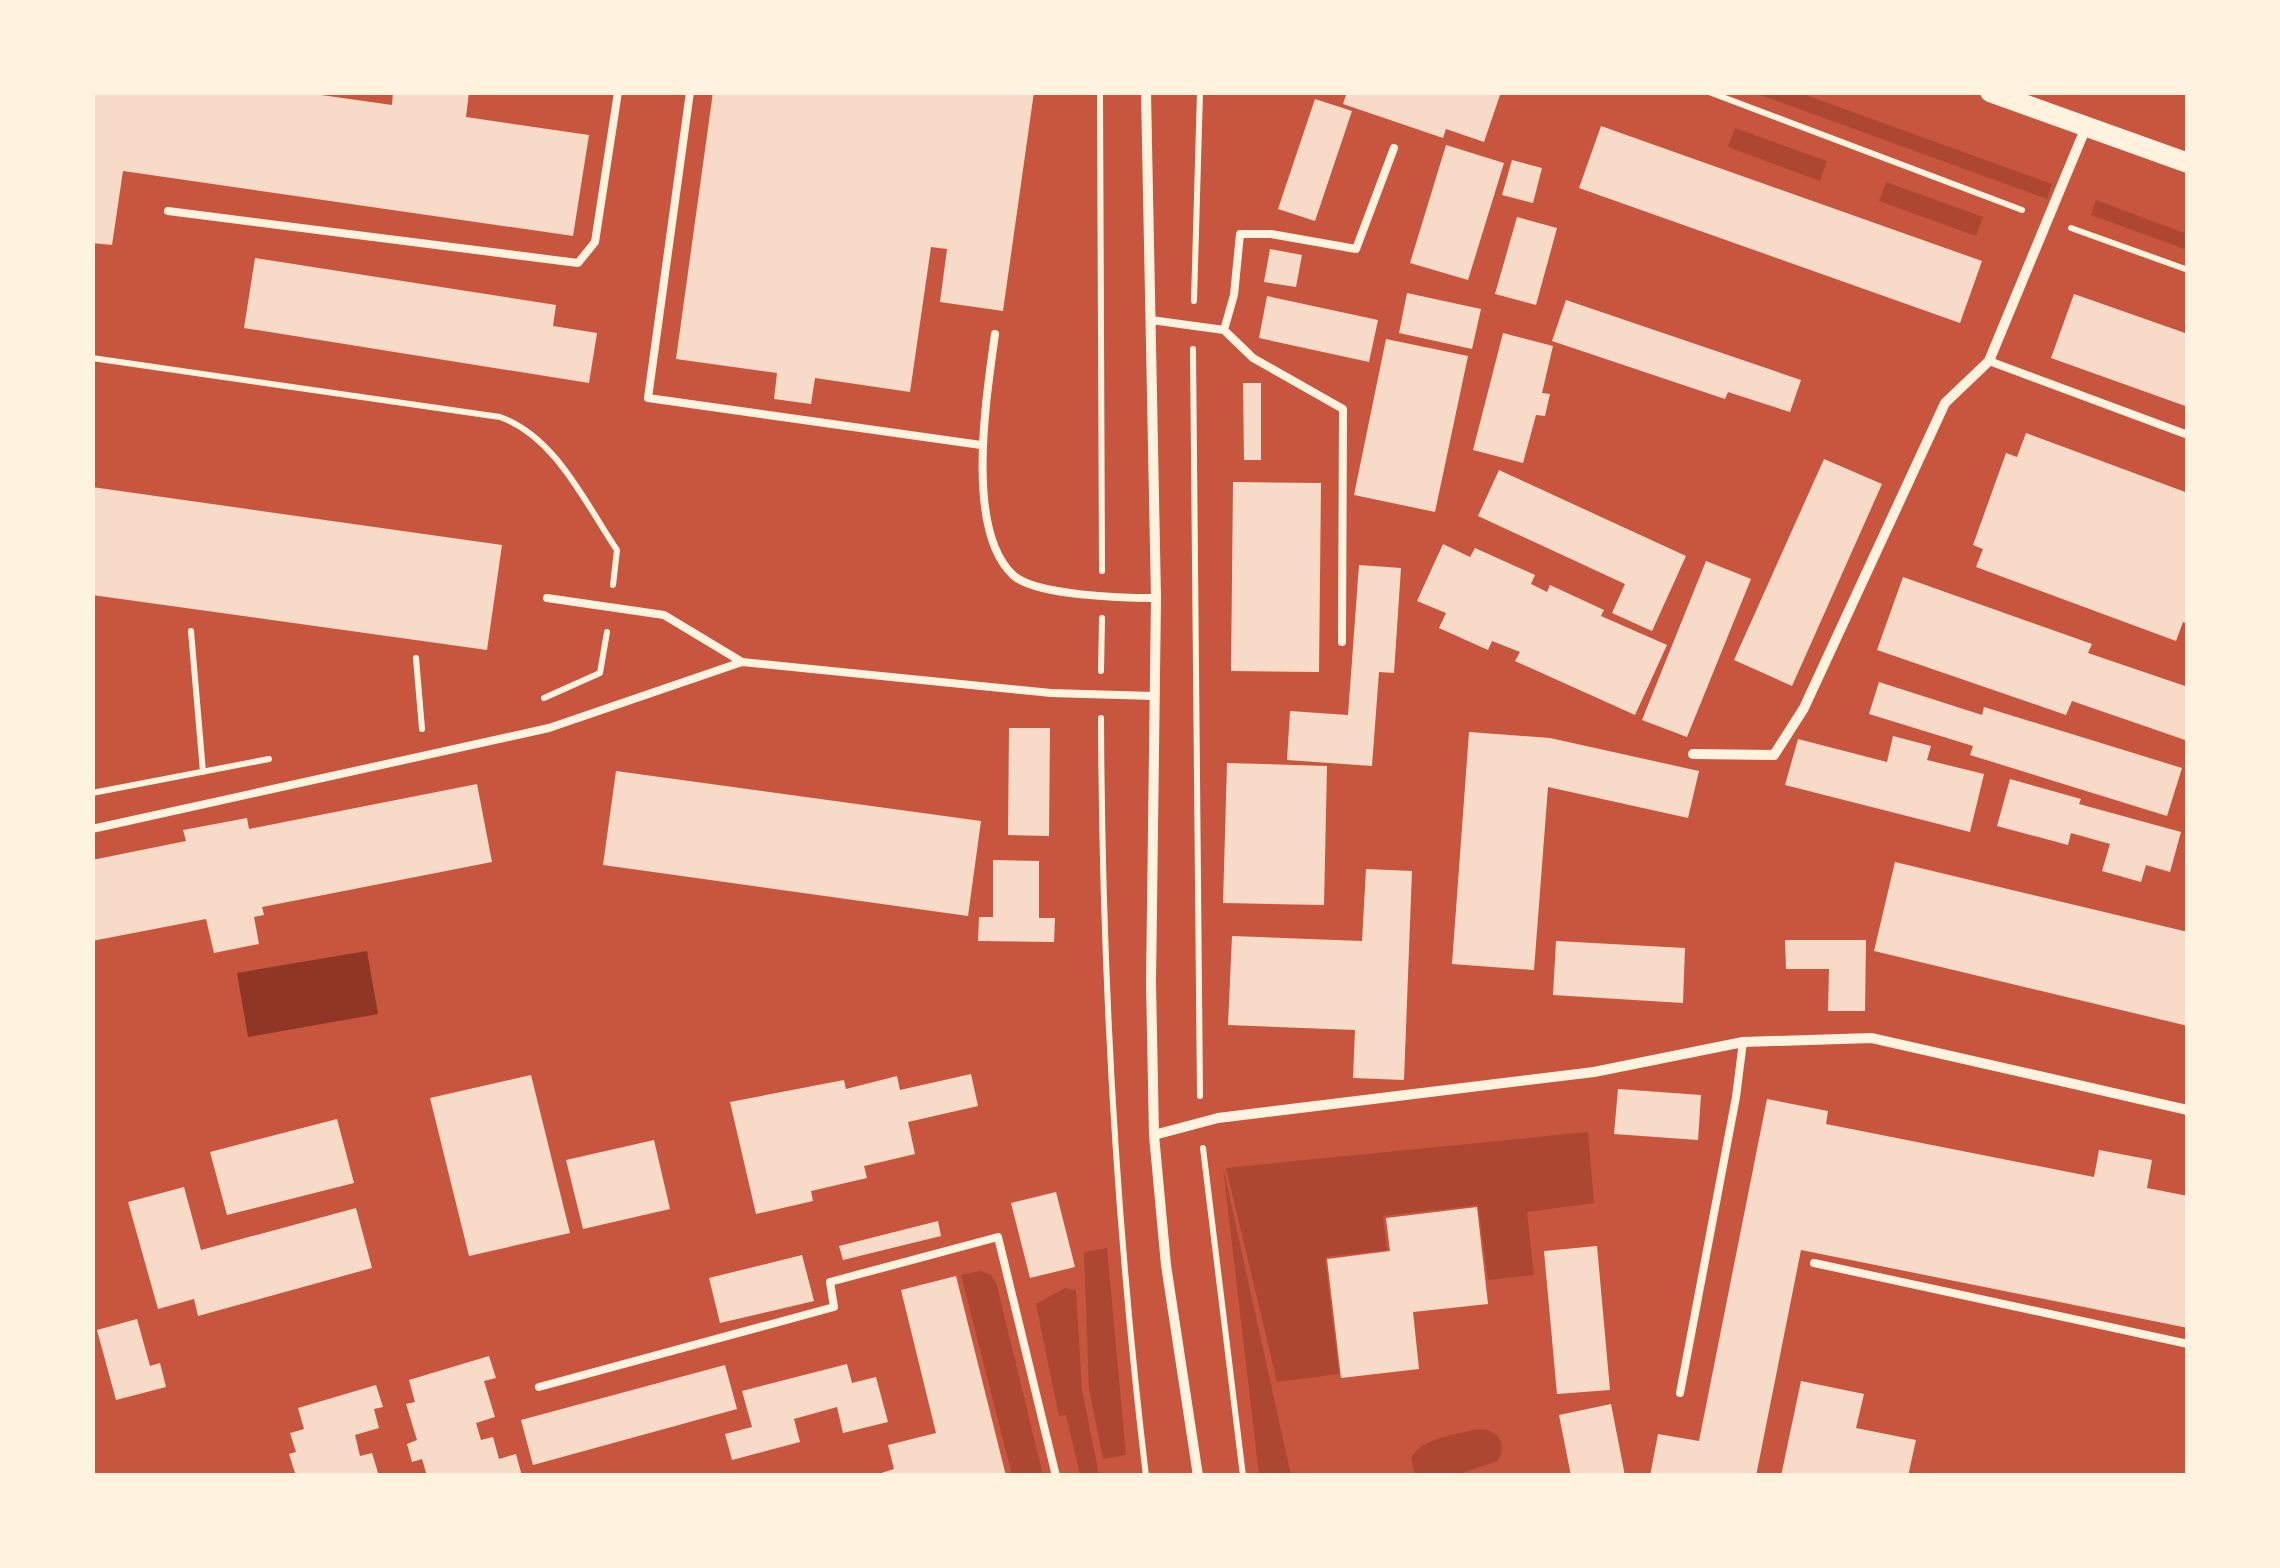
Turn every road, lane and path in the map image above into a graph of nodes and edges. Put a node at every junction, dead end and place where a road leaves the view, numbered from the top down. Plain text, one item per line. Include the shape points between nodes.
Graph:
1 (618, 92) edge
2 (690, 92) edge
3 (1100, 92) edge
4 (1146, 92) edge
5 (1200, 92) edge
6 (1709, 92) edge
7 (1990, 92) edge
8 (2086, 127) junction
9 (1394, 148) dead end
10 (2188, 163) edge
11 (168, 212) dead end
12 (2047, 220) junction
13 (2188, 270) edge
14 (1151, 320) junction
15 (1193, 327) junction
16 (1224, 330) junction
17 (994, 334) dead end
18 (92, 358) edge
19 (1989, 361) junction
20 (2188, 435) edge
21 (982, 445) junction
22 (1102, 597) junction
23 (547, 598) dead end
24 (1156, 598) junction
25 (611, 608) junction
26 (191, 631) dead end
27 (1342, 642) dead end
28 (416, 658) dead end
29 (742, 662) junction
30 (1102, 695) junction
31 (1154, 696) junction
32 (541, 700) dead end
33 (439, 726) dead end
34 (422, 729) junction
35 (404, 733) dead end
36 (1693, 754) dead end
37 (276, 758) dead end
38 (203, 772) junction
39 (92, 793) edge
40 (92, 829) edge
41 (1742, 1042) junction
42 (2188, 1110) edge
43 (1200, 1122) junction
44 (1154, 1134) junction
45 (1814, 1263) dead end
46 (2188, 1344) edge
47 (539, 1387) dead end
48 (1680, 1393) dead end
49 (1056, 1476) edge
50 (1146, 1476) edge
51 (1198, 1476) edge
52 (1243, 1476) edge

1 - 11 lane via 596,242 578,264
2 - 21 lane via 648,398
3 - 22 path
4 - 14 street
5 - 15 path
6 - 12 path
7 - 8 main road
8 - 10 main road
8 - 12 street
9 - 16 lane via 1356,249 1240,234
12 - 13 path
12 - 19 street
14 - 15 lane
14 - 24 street
15 - 16 lane
15 - 43 path
16 - 27 lane via 1253,358 1344,409
17 - 21 lane
18 - 25 path via 520,424 544,444 617,550
19 - 20 lane
19 - 36 street via 1944,402 1804,708 1774,755
21 - 22 lane via 983,496 998,554 1014,577
22 - 24 lane
22 - 30 path
23 - 25 lane
24 - 31 street
25 - 29 lane via 664,615
25 - 32 path via 600,673
26 - 38 path
28 - 34 path
29 - 30 lane
29 - 40 lane via 550,728
30 - 31 lane
30 - 50 path via 1107,988
31 - 44 street
33 - 34 path
34 - 35 path
37 - 38 path
38 - 39 path
41 - 42 street via 1872,1038
41 - 43 street via 1594,1072
41 - 48 lane
43 - 44 street
43 - 52 path
44 - 51 street
45 - 46 lane
47 - 49 lane via 834,1307 830,1282 998,1237

